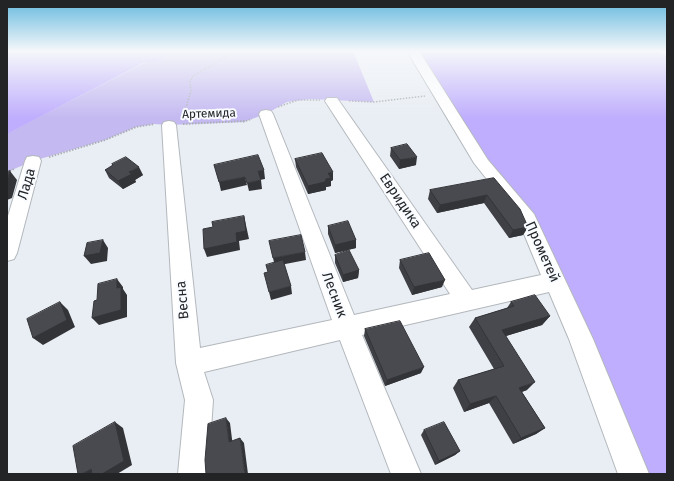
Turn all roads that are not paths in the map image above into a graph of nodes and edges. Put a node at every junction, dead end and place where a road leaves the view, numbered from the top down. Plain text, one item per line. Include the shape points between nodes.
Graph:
1 (427, 73) edge
2 (332, 101) road end
3 (266, 114) road end
4 (175, 124) road end
5 (33, 161) road end
6 (7, 253) edge
7 (555, 281) junction
8 (468, 301) junction
9 (347, 328) junction
10 (189, 363) junction
11 (193, 474) edge
12 (406, 474) edge
13 (634, 474) edge

1 - 7 street, Прометей via 482,163 525,214
2 - 8 street, Евридика
3 - 9 street, Лесник
4 - 10 street, Весна
5 - 6 street, Лада
7 - 8 street
7 - 13 street, Прометей via 581,338
8 - 9 street
9 - 10 street
9 - 12 street, Лесник
10 - 11 street, Весна via 198,400

